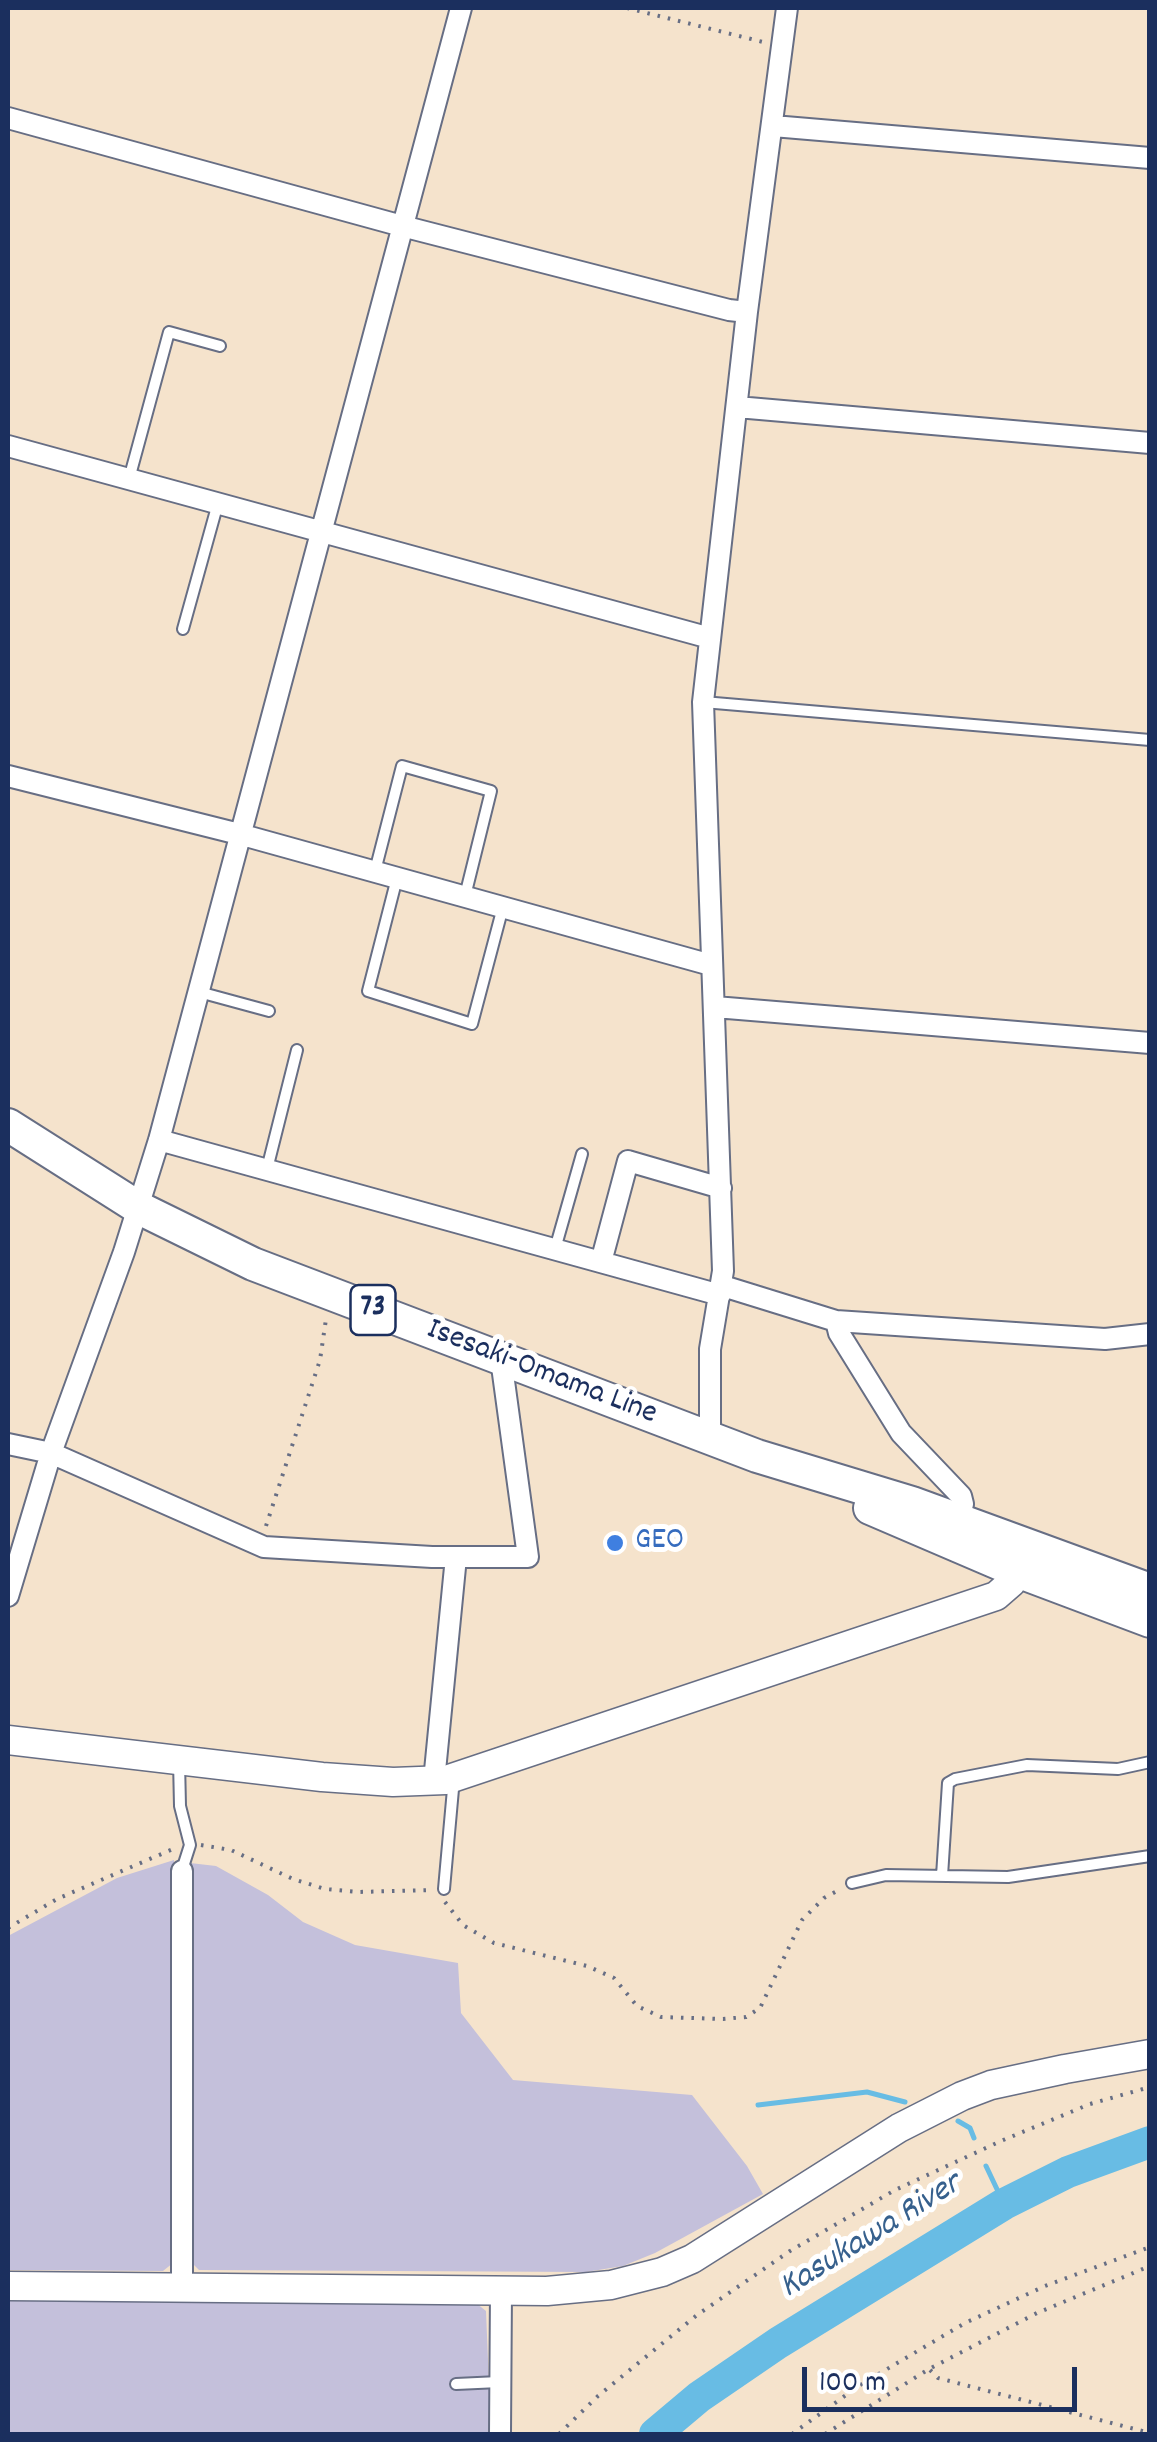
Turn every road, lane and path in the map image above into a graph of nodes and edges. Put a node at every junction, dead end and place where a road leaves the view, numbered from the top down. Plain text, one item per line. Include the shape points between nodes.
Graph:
1 (461, 8) edge
2 (628, 8) edge
3 (787, 8) edge
4 (782, 47) junction
5 (8, 118) edge
6 (773, 126) junction
7 (1150, 158) edge
8 (402, 226) junction
9 (747, 312) junction
10 (220, 346) dead end
11 (736, 407) junction
12 (1150, 442) edge
13 (8, 446) edge
14 (129, 478) junction
15 (218, 502) junction
16 (320, 529) junction
17 (183, 629) dead end
18 (710, 638) junction
19 (703, 702) junction
20 (1150, 740) edge
21 (8, 776) edge
22 (240, 834) junction
23 (375, 872) junction
24 (397, 878) junction
25 (464, 896) junction
26 (503, 907) junction
27 (711, 964) junction
28 (198, 992) junction
29 (715, 1007) junction
30 (270, 1011) dead end
31 (1150, 1044) edge
32 (297, 1050) dead end
33 (8, 1124) edge
34 (159, 1140) junction
35 (582, 1154) dead end
36 (267, 1170) junction
37 (720, 1188) junction
38 (140, 1208) junction
39 (555, 1249) junction
40 (601, 1262) junction
41 (722, 1290) junction
42 (330, 1294) junction
43 (836, 1321) junction
44 (1150, 1334) edge
45 (501, 1359) junction
46 (710, 1438) junction
47 (8, 1444) edge
48 (51, 1453) junction
49 (757, 1456) junction
50 (958, 1519) junction
51 (260, 1544) junction
52 (456, 1557) junction
53 (1017, 1571) junction
54 (1150, 1590) edge
55 (8, 1596) edge
56 (1150, 1621) edge
57 (8, 1740) edge
58 (180, 1760) junction
59 (1150, 1762) edge
60 (444, 1779) junction
61 (190, 1845) junction
62 (1150, 1856) edge
63 (182, 1871) joint
64 (942, 1876) junction
65 (852, 1883) joint
66 (444, 1889) junction
67 (8, 1928) edge
68 (1150, 2054) edge
69 (1150, 2087) edge
70 (1150, 2247) edge
71 (1150, 2266) edge
72 (8, 2286) edge
73 (182, 2288) junction
74 (501, 2290) junction
75 (929, 2369) junction
76 (500, 2382) junction
77 (456, 2384) dead end
78 (500, 2433) edge
79 (1150, 2433) edge
80 (559, 2434) edge
81 (792, 2434) edge
82 (825, 2434) edge

1 - 8 street
2 - 4 path
3 - 4 street
4 - 6 street
5 - 8 street
6 - 7 street
6 - 9 street
8 - 9 street
8 - 16 street
9 - 11 street
10 - 14 lane via 168,332
11 - 12 street
11 - 18 street
13 - 14 street
14 - 15 street
15 - 16 street
15 - 17 lane
16 - 18 street
16 - 22 street
18 - 19 street
19 - 20 lane
19 - 27 street
21 - 22 street
22 - 23 street
22 - 28 street
23 - 24 street
23 - 25 lane via 402,766 491,791
24 - 25 street
24 - 26 lane via 368,991 472,1024
25 - 26 street
26 - 27 street
27 - 29 street
28 - 30 lane
28 - 34 street
29 - 31 street
29 - 37 street
32 - 36 lane
33 - 38 main road, Isesaki-Omama Line / 73
34 - 36 street
34 - 38 street
35 - 39 lane
36 - 39 street
37 - 40 street via 628,1161
37 - 41 street
38 - 42 main road, Isesaki-Omama Line / 73
38 - 48 street
39 - 40 street
40 - 41 street
41 - 43 street
41 - 46 street via 710,1349
42 - 45 main road, Isesaki-Omama Line / 73
42 - 51 path via 320,1360
43 - 44 street via 1105,1339
43 - 50 street via 902,1433 961,1496
45 - 46 main road, Isesaki-Omama Line / 73
45 - 52 street via 528,1557
46 - 49 main road, Isesaki-Omama Line / 73
47 - 48 street
48 - 51 street
48 - 55 street
49 - 50 main road, Isesaki-Omama Line / 73
49 - 53 main road, Isesaki-Omama Line / 73
50 - 54 main road, Isesaki-Omama Line / 73
51 - 52 street
52 - 60 street
53 - 56 main road, Isesaki-Omama Line / 73
53 - 60 street via 996,1596
57 - 58 street
58 - 60 street via 392,1782
58 - 61 lane via 180,1806
59 - 64 lane via 1118,1769 1027,1765 955,1779 948,1783
60 - 66 lane
61 - 63 lane
61 - 66 path via 230,1850 324,1889
61 - 67 path via 119,1870
62 - 64 lane via 1008,1877
63 - 73 street
64 - 65 lane via 886,1875
65 - 66 path via 802,1920 760,2008 723,2019 661,2017 638,2006 614,1978 587,1966 494,1943 463,1924 446,1905
68 - 74 street via 991,2085 932,2109 722,2242 662,2272 580,2289
69 - 80 path via 1001,2141 820,2233 697,2314
70 - 81 path via 966,2324 860,2385
71 - 75 path via 1038,2312
72 - 73 street
73 - 74 street
74 - 76 street
75 - 79 path via 938,2378
75 - 82 path
76 - 77 lane
76 - 78 street

